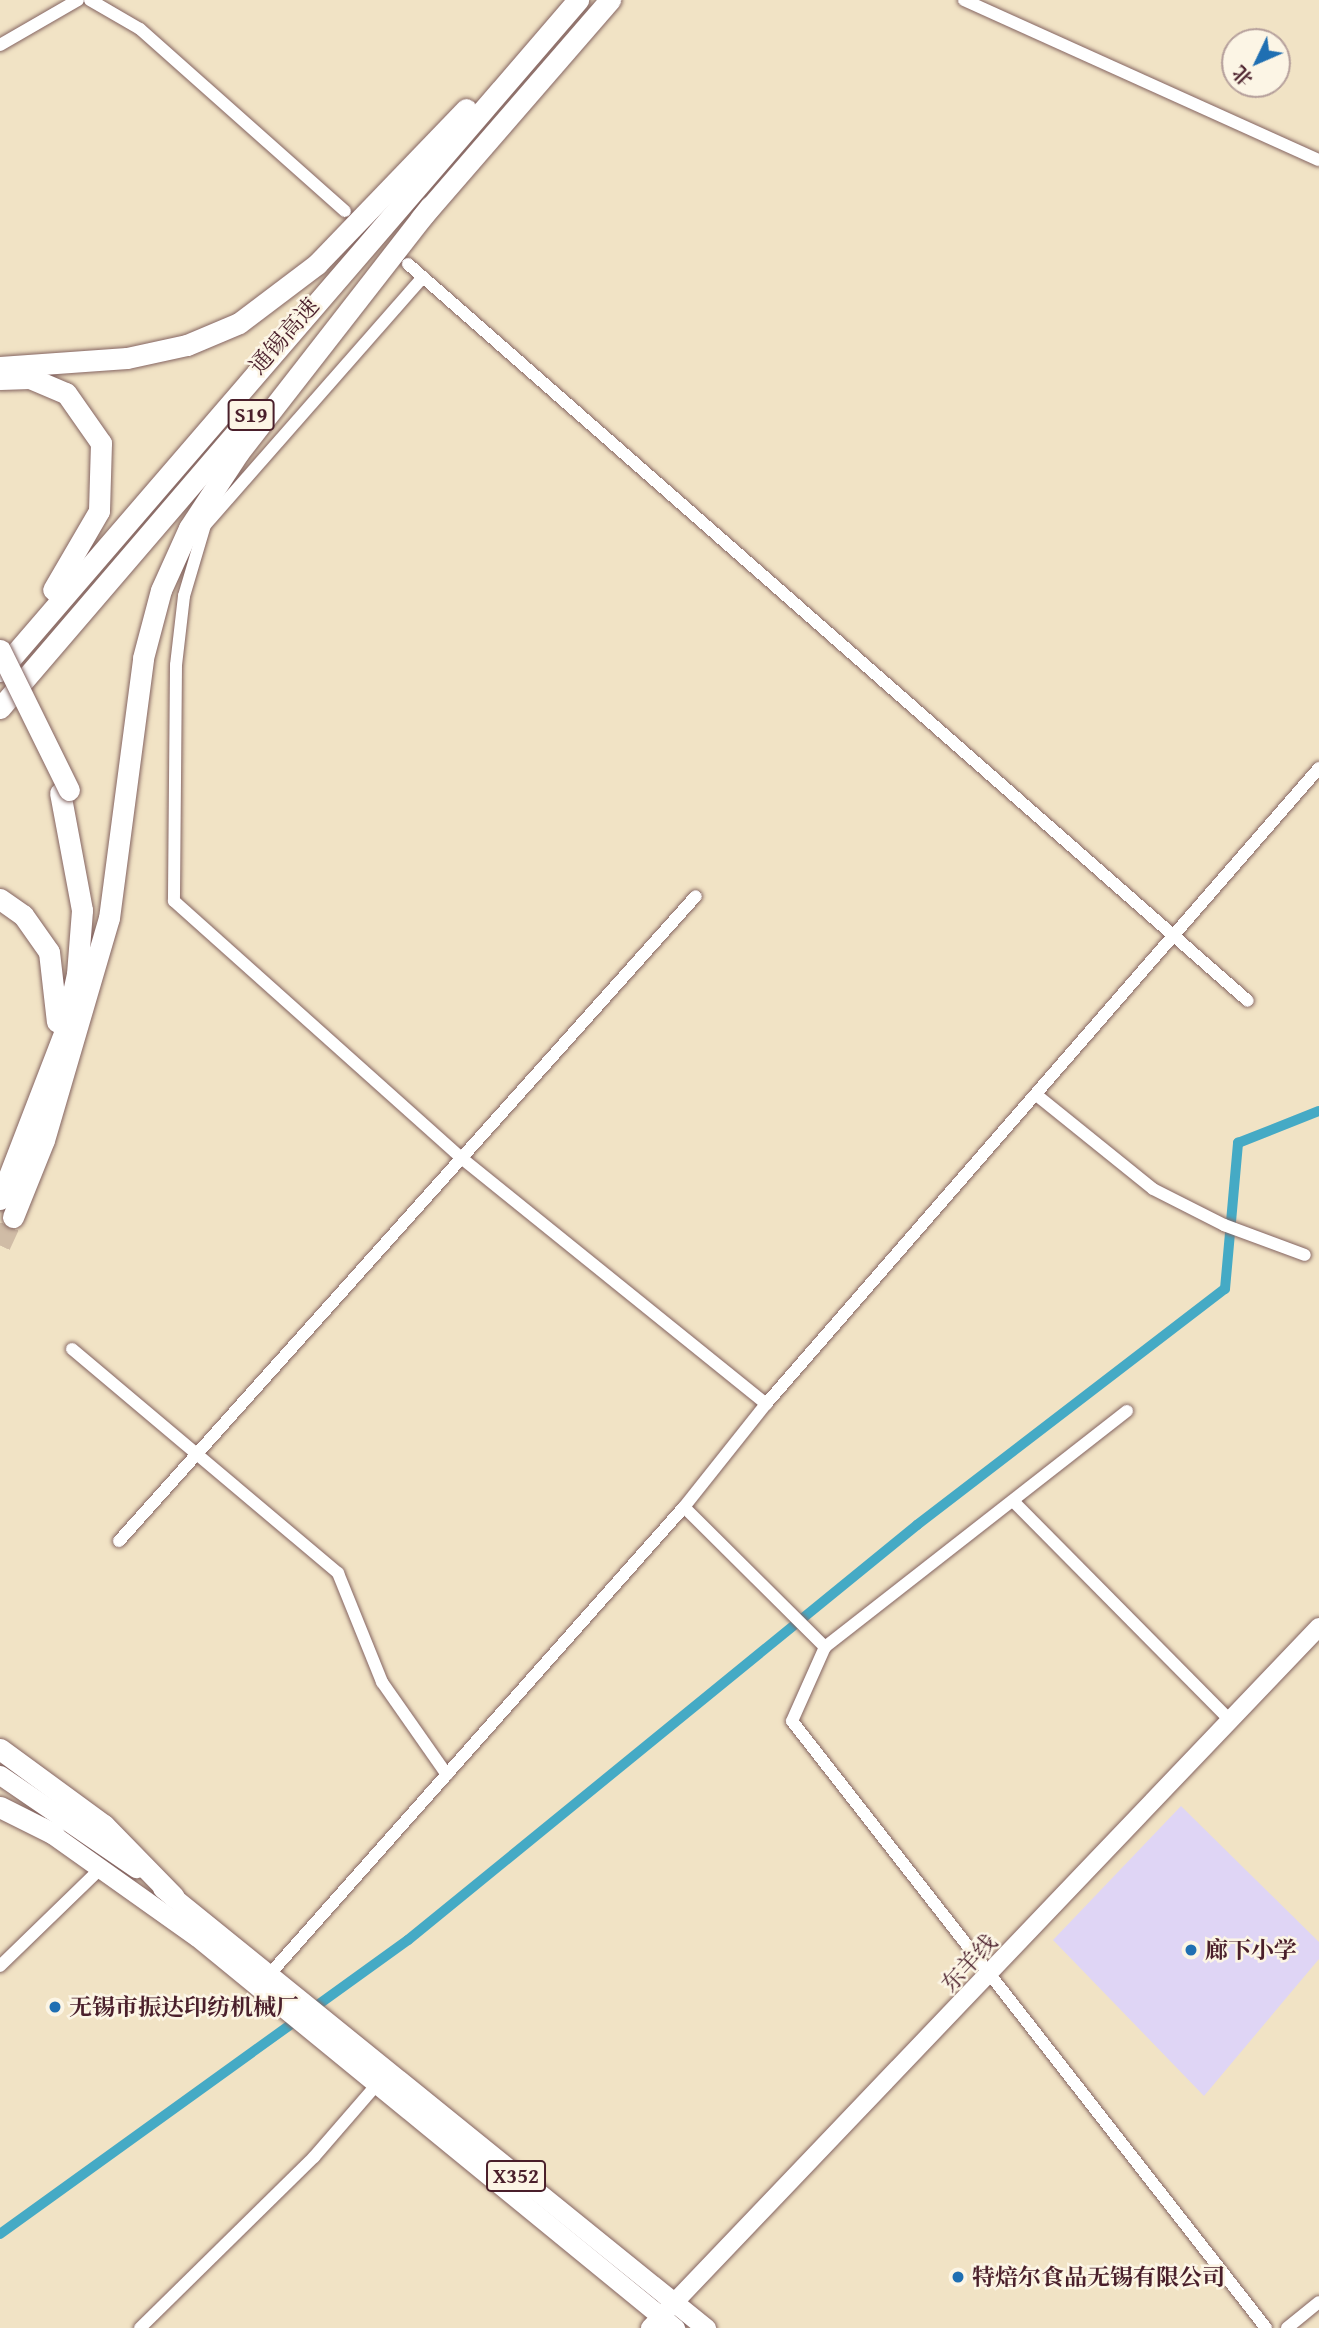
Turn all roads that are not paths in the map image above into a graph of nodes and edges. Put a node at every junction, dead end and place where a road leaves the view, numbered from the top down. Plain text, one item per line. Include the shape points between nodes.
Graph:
1 (78, 0) edge
2 (90, 0) edge
3 (578, 0) edge
4 (610, 0) edge
5 (964, 0) edge
6 (0, 45) edge
7 (480, 103) junction
8 (1319, 160) edge
9 (430, 207) junction
10 (345, 211) dead end
11 (408, 264) dead end
12 (423, 277) junction
13 (0, 367) edge
14 (0, 379) edge
15 (0, 650) edge
16 (0, 656) edge
17 (0, 672) edge
18 (0, 708) edge
19 (1319, 768) edge
20 (65, 791) junction
21 (695, 896) dead end
22 (0, 898) edge
23 (1175, 937) junction
24 (1248, 1001) dead end
25 (57, 1073) junction
26 (1039, 1097) junction
27 (459, 1156) junction
28 (0, 1199) tunnel mouth
29 (13, 1217) tunnel mouth
30 (1304, 1255) dead end
31 (72, 1349) dead end
32 (766, 1404) junction
33 (1127, 1411) dead end
34 (195, 1455) junction
35 (1016, 1503) junction
36 (684, 1507) junction
37 (119, 1541) dead end
38 (1319, 1627) edge
39 (820, 1642) junction
40 (1230, 1720) junction
41 (0, 1749) edge
42 (0, 1775) edge
43 (447, 1775) junction
44 (0, 1799) edge
45 (0, 1807) edge
46 (54, 1835) junction
47 (102, 1867) junction
48 (174, 1898) junction
49 (0, 1966) edge
50 (268, 1976) junction
51 (989, 1978) junction
52 (298, 2009) junction
53 (321, 2028) junction
54 (378, 2082) junction
55 (1319, 2302) edge
56 (664, 2319) edge
57 (140, 2328) edge
58 (706, 2328) edge
59 (1266, 2328) edge
60 (1287, 2328) edge

1 - 6 street
2 - 10 street via 140,29
3 - 7 highway, 通锡高速 / S19
4 - 9 highway, 通锡高速 / S19
5 - 8 street
7 - 13 highway via 317,264 239,323 187,345 127,358
7 - 17 highway, 通锡高速 / S19
9 - 18 highway, 通锡高速 / S19
9 - 25 highway via 239,452 189,528 161,590 139,680 118,874
11 - 12 street
12 - 23 street
12 - 27 street via 205,525 184,596 176,665 172,870 178,911
14 - 16 highway via 30,379 66,393 91,421 104,465 91,532
15 - 20 highway, bridge
17 - 20 highway
19 - 23 street
20 - 25 highway via 82,910 71,1005
21 - 27 street
22 - 25 highway via 39,933 55,970
23 - 24 street
23 - 26 street
25 - 28 highway
25 - 29 highway
26 - 30 street via 1153,1189 1224,1225
26 - 32 street
27 - 32 street
27 - 34 street
31 - 34 street
32 - 36 street
33 - 35 street
34 - 37 street
34 - 43 street via 338,1573 382,1682
35 - 39 street
35 - 40 street
36 - 39 street
36 - 43 street
38 - 40 main road, 东羊线
39 - 51 street via 792,1721
40 - 51 main road, 东羊线
41 - 48 highway via 104,1825
42 - 48 main road, X352
43 - 50 street
44 - 46 main road, X352
45 - 46 highway
46 - 47 main road, X352
47 - 49 street
47 - 52 main road, X352
48 - 50 main road, X352
50 - 52 main road, X352
51 - 56 main road, 东羊线
51 - 59 street
52 - 53 main road, X352
53 - 54 main road, X352
53 - 56 main road, X352
54 - 56 main road, X352
54 - 57 street via 314,2157
55 - 60 street
56 - 58 main road, X352

